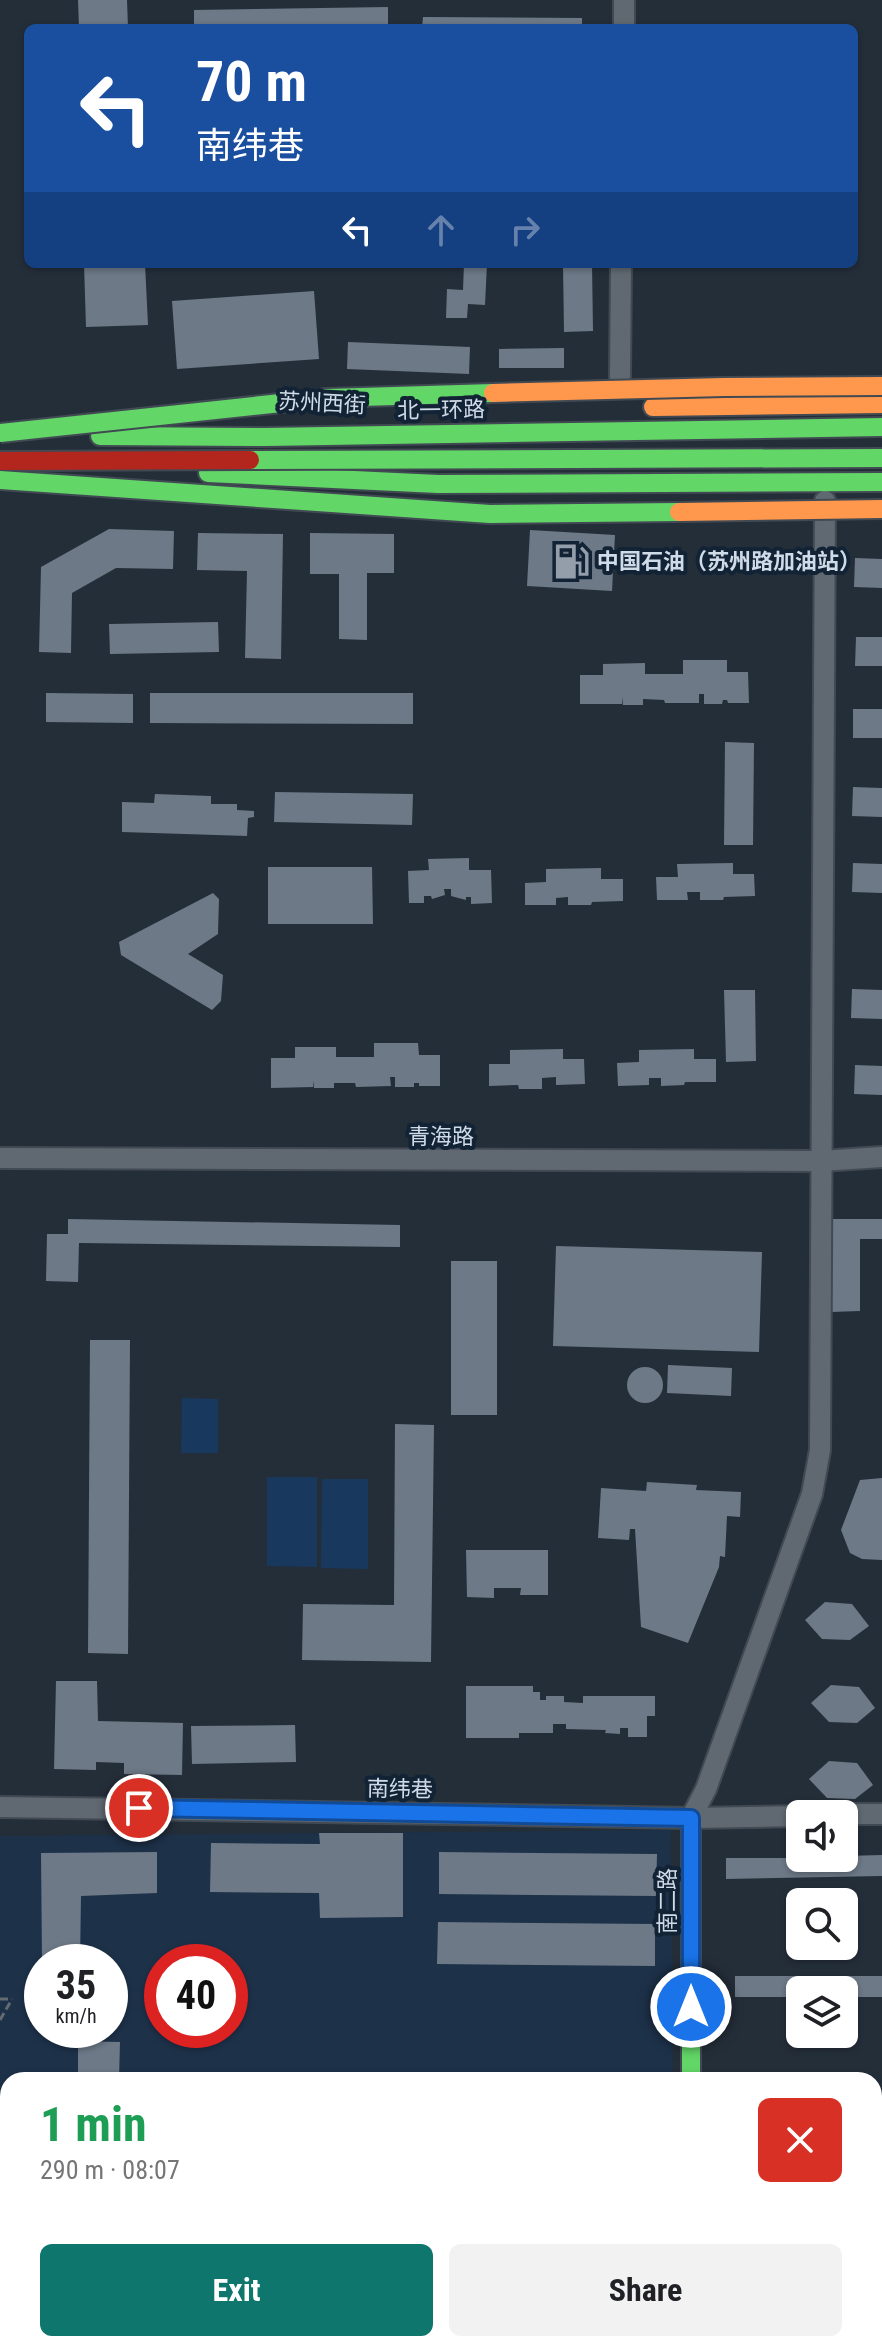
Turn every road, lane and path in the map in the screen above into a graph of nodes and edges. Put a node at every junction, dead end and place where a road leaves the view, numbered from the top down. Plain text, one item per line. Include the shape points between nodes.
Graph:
1 (624, 0) edge
2 (624, 24) edge
3 (621, 268) edge
4 (882, 370) edge
5 (620, 377) junction
6 (573, 378) dead end
7 (882, 386) edge
8 (882, 404) edge
9 (207, 421) junction
10 (882, 424) edge
11 (0, 426) edge
12 (0, 434) edge
13 (882, 457) edge
14 (0, 461) edge
15 (150, 471) junction
16 (0, 472) edge
17 (0, 480) edge
18 (882, 482) edge
19 (825, 483) junction
20 (882, 509) edge
21 (882, 1157) edge
22 (0, 1158) edge
23 (821, 1161) junction
24 (0, 1807) edge
25 (858, 1814) edge
26 (882, 1814) edge
27 (786, 1816) edge
28 (691, 1818) junction
29 (0, 1999) edge
30 (0, 2020) edge
31 (691, 2072) edge

1 - 2 street
3 - 5 street
4 - 5 street
5 - 6 street
7 - 12 main road, bridge via 328,398
8 - 9 main road via 330,412
9 - 10 main road, 苏州西街 via 374,430
9 - 11 main road, 苏州西街
10 - 12 main road, 北一环路, bridge via 265,437
13 - 14 main road, bridge
13 - 15 main road
15 - 16 main road
15 - 19 main road via 438,484
17 - 20 main road, bridge via 490,514
18 - 19 main road
19 - 23 street
21 - 23 street, 青海路
22 - 23 street, 青海路
23 - 28 street via 820,1450 812,1494
24 - 28 street, 南纬巷
25 - 26 street
27 - 28 street, 南纬巷
28 - 31 main road, 南二路
29 - 30 path via 12,1999

